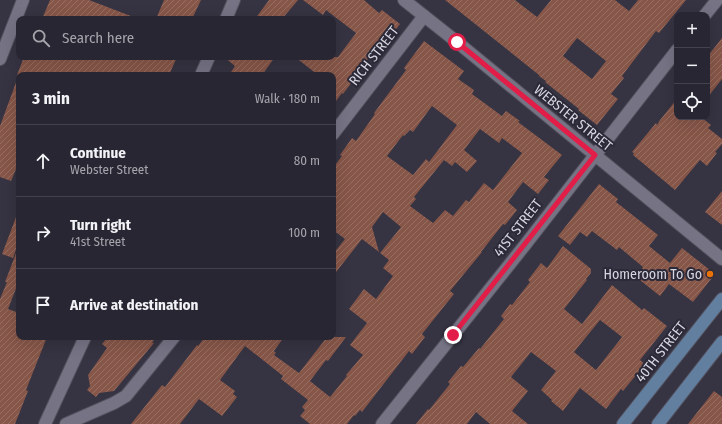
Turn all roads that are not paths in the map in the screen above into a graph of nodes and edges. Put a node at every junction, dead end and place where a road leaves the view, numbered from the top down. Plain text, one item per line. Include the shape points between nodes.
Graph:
1 (23, 0) edge
2 (234, 0) edge
3 (404, 0) edge
4 (716, 0) edge
5 (707, 12) edge
6 (17, 16) edge
7 (227, 16) edge
8 (424, 16) junction
9 (16, 18) edge
10 (674, 54) edge
11 (0, 58) edge
12 (208, 60) edge
13 (202, 72) edge
14 (336, 130) edge
15 (595, 155) junction
16 (722, 259) edge
17 (722, 299) edge
18 (84, 340) edge
19 (172, 340) edge
20 (722, 342) edge
21 (44, 424) edge
22 (66, 424) edge
23 (382, 424) edge
24 (623, 424) edge
25 (658, 424) edge

1 - 6 street
2 - 7 street
3 - 8 street, WEBSTER STREET
4 - 5 street
8 - 14 street, RICH STREET
8 - 15 street, WEBSTER STREET
9 - 11 street
10 - 15 street, 41ST STREET
12 - 13 street
15 - 16 street, WEBSTER STREET
15 - 23 street, 41ST STREET
17 - 24 main road, 40TH STREET
18 - 21 street
19 - 22 street via 126,396
20 - 25 main road

